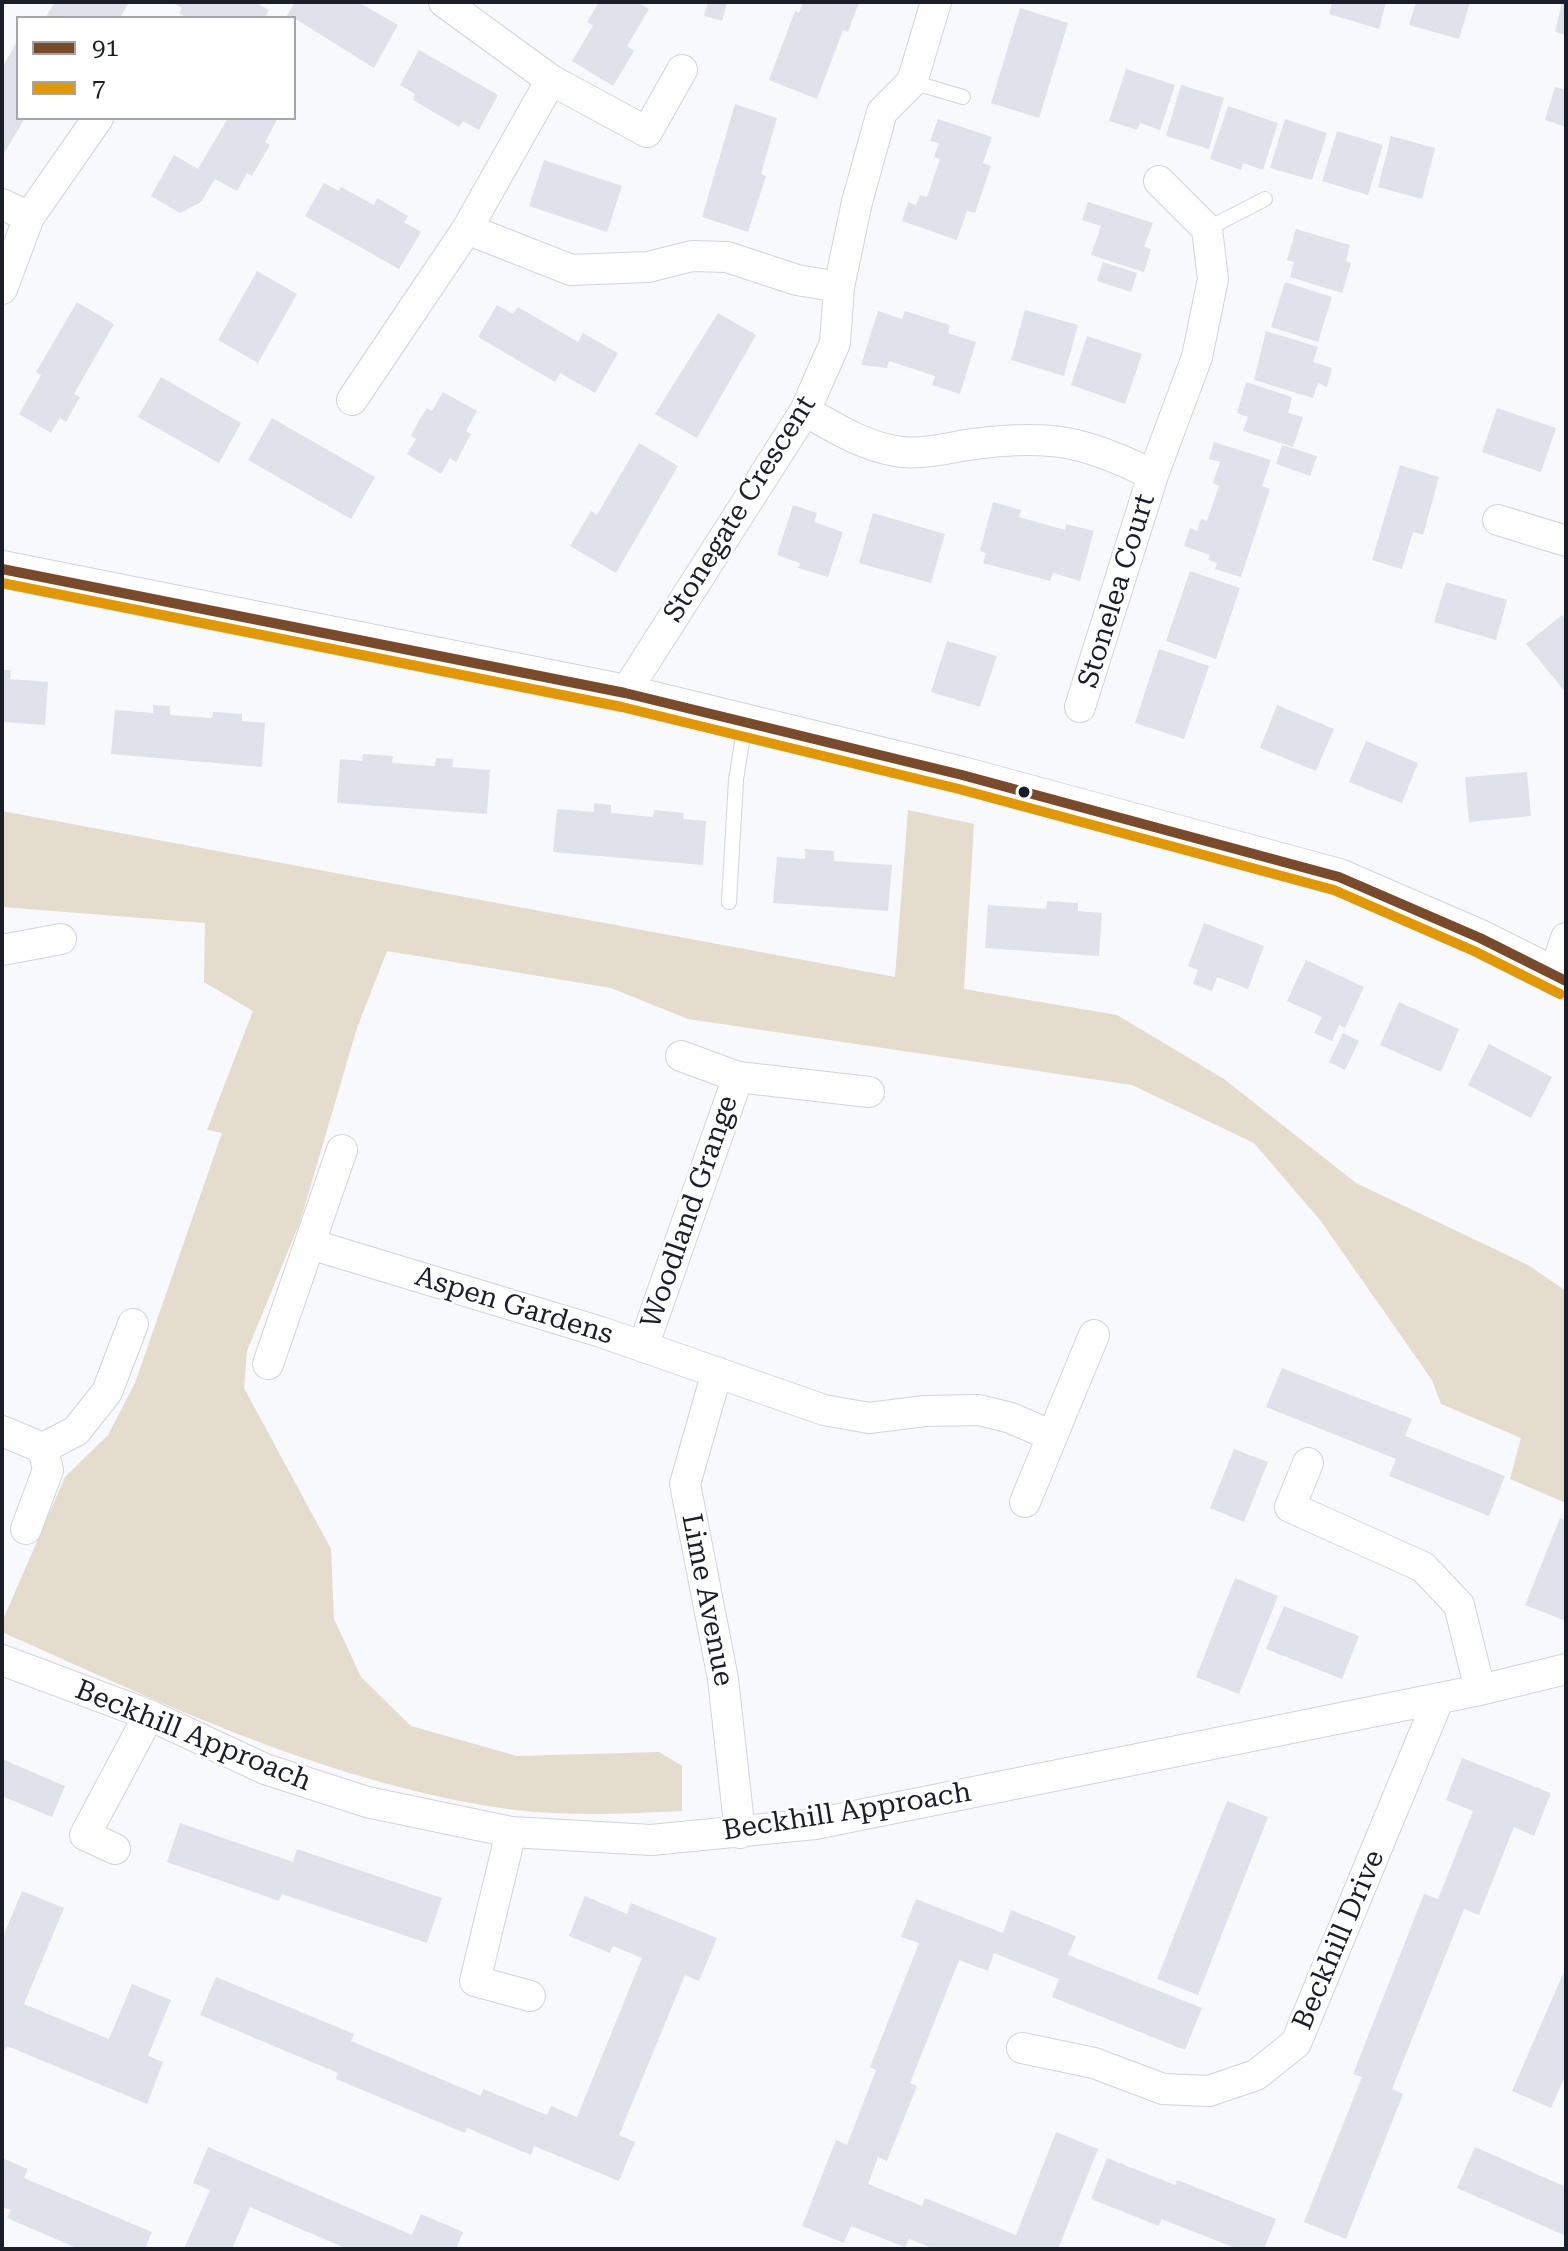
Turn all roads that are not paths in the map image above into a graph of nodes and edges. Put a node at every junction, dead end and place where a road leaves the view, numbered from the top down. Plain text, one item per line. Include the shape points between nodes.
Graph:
1 (444, 2) edge
2 (936, 2) edge
3 (682, 70) dead end
4 (551, 80) junction
5 (912, 82) junction
6 (963, 97) dead end
7 (96, 120) edge
8 (1159, 181) dead end
9 (1265, 199) dead end
10 (15, 210) edge
11 (467, 229) junction
12 (1207, 229) junction
13 (839, 287) junction
14 (2, 289) edge
15 (352, 400) dead end
16 (805, 411) junction
17 (1153, 475) junction
18 (1498, 520) dead end
19 (1566, 541) edge
20 (2, 569) edge
21 (625, 693) junction
22 (1080, 707) dead end
23 (745, 723) junction
24 (729, 902) dead end
25 (1566, 938) edge
26 (61, 939) dead end
27 (2, 950) edge
28 (1560, 977) edge
29 (681, 1056) dead end
30 (738, 1077) junction
31 (869, 1092) dead end
32 (342, 1150) dead end
33 (310, 1244) junction
34 (133, 1324) dead end
35 (1094, 1335) dead end
36 (643, 1347) junction
37 (268, 1364) dead end
38 (717, 1372) junction
39 (2, 1431) edge
40 (1052, 1436) junction
41 (43, 1448) junction
42 (1308, 1463) dead end
43 (1025, 1502) dead end
44 (26, 1529) dead end
45 (2, 1660) edge
46 (1566, 1669) edge
47 (1480, 1690) junction
48 (1439, 1698) junction
49 (149, 1715) junction
50 (511, 1832) junction
51 (740, 1833) junction
52 (115, 1849) dead end
53 (530, 1996) dead end
54 (1022, 2048) dead end

1 - 4 street
2 - 5 street, Stonegate Crescent
3 - 4 street via 647,132
4 - 11 street
5 - 6 lane
5 - 13 street, Stonegate Crescent via 882,112
7 - 10 street
8 - 12 street
9 - 12 lane
10 - 14 street
11 - 13 street via 571,270 727,257 797,280
11 - 15 street
12 - 17 street, Stonelea Court via 1213,279 1197,357
13 - 16 street, Stonegate Crescent via 835,343
16 - 17 street, Stonelea Court via 859,441 897,452 1050,438 1104,450
16 - 21 street, Stonegate Crescent
17 - 22 street, Stonelea Court
18 - 19 street
20 - 21 street
21 - 23 street
23 - 24 lane
23 - 28 street via 962,775 1339,877
25 - 28 street
26 - 27 street
29 - 30 street, Woodland Grange
30 - 31 street, Woodland Grange
30 - 36 street, Woodland Grange
32 - 33 street
33 - 36 street, Aspen Gardens
33 - 37 street
34 - 41 street via 107,1392 76,1431
35 - 40 street
36 - 38 street, Aspen Gardens
38 - 40 street, Aspen Gardens via 824,1410 869,1418 979,1410
38 - 51 street, Lime Avenue via 685,1484 723,1679
39 - 41 street
40 - 43 street
41 - 44 street via 48,1470
42 - 47 street via 1290,1507 1423,1567 1459,1605
45 - 49 street, Beckhill Approach
46 - 47 street, Beckhill Approach
47 - 48 street, Beckhill Approach
48 - 51 street, Beckhill Approach via 815,1824
48 - 54 street, Beckhill Drive via 1296,2043 1256,2075 1209,2091 1163,2089 1094,2063
49 - 50 street, Beckhill Approach via 265,1769 367,1802
49 - 52 street via 85,1835
50 - 51 street, Beckhill Approach via 651,1840
50 - 53 street via 475,1981

